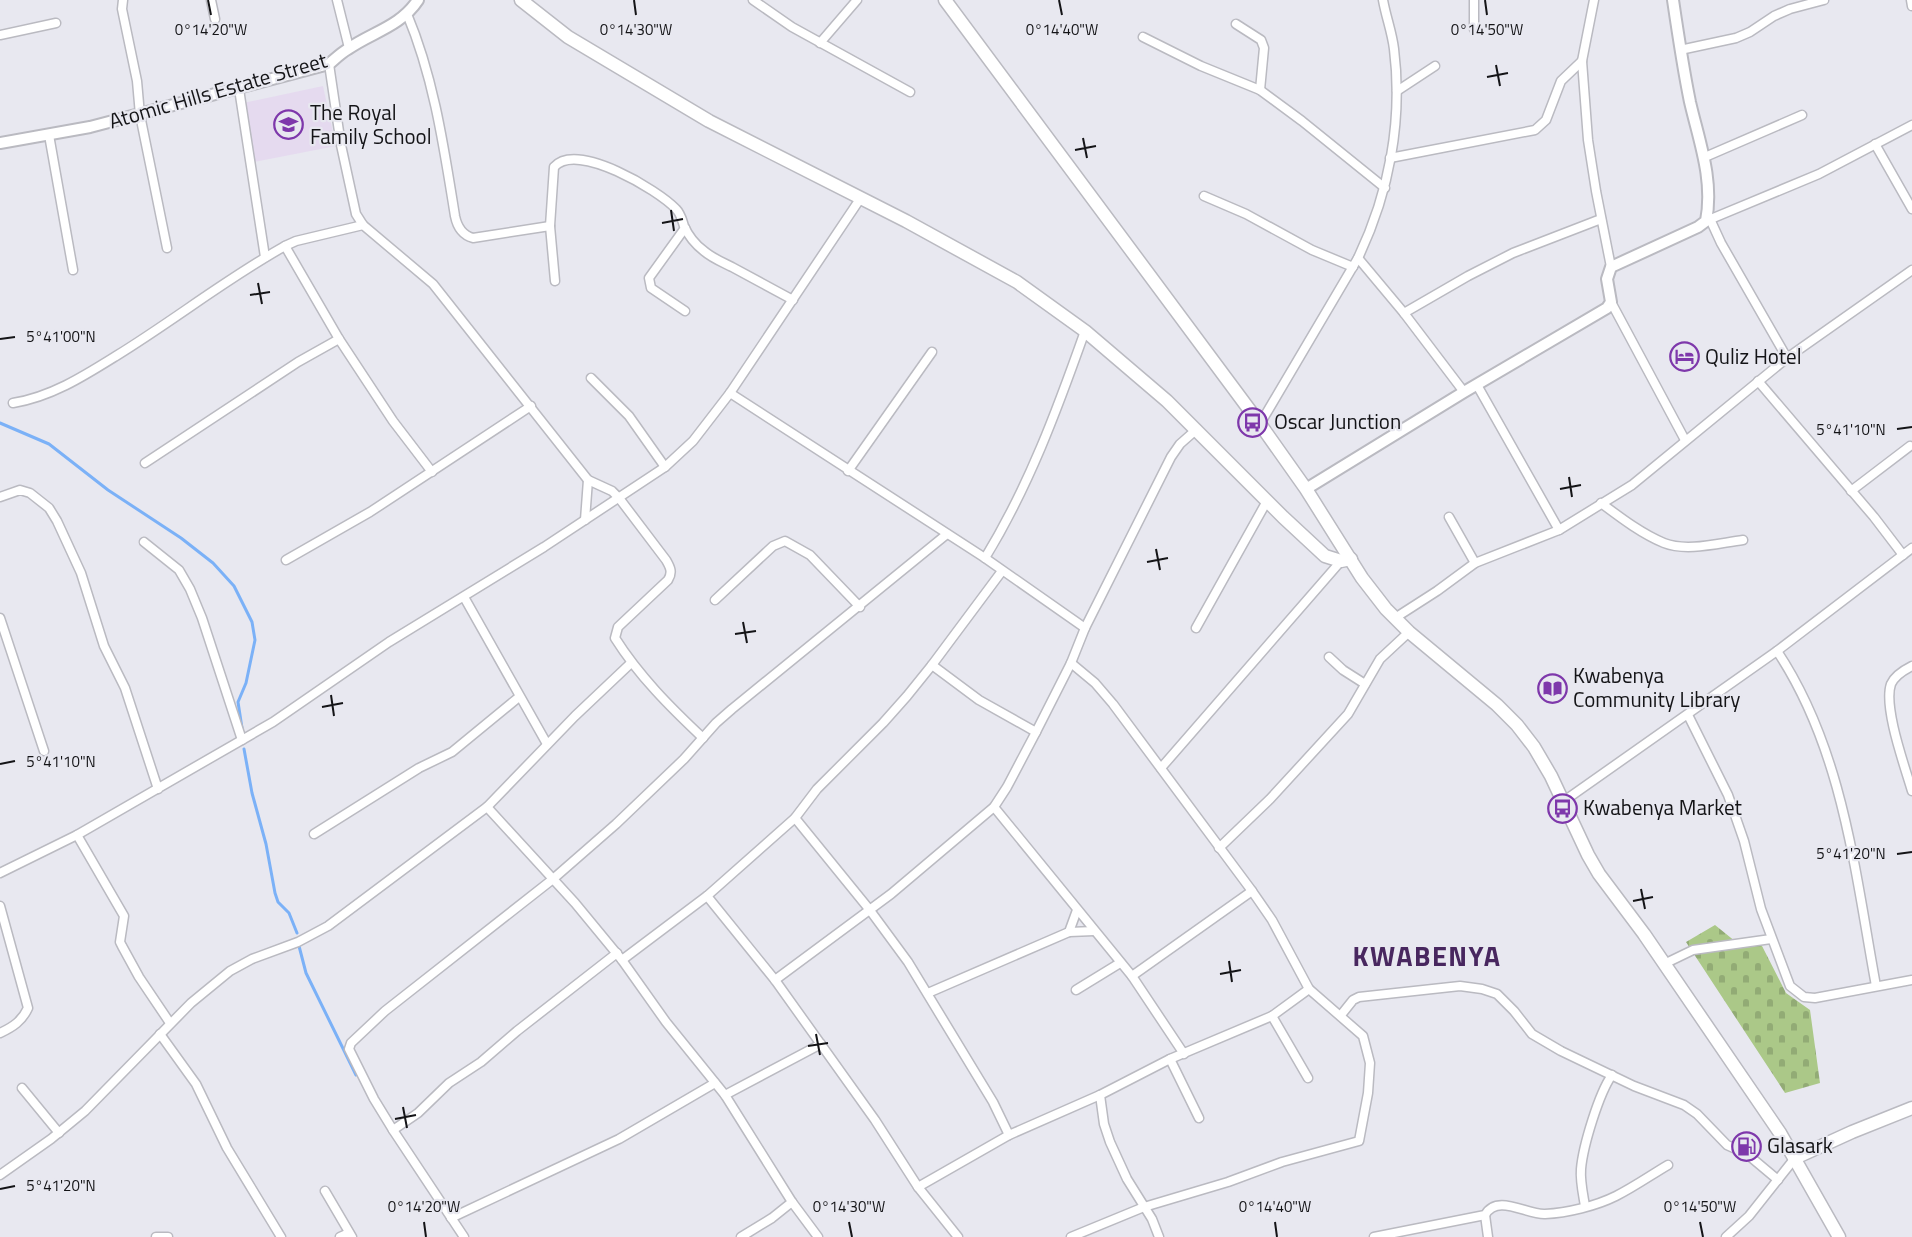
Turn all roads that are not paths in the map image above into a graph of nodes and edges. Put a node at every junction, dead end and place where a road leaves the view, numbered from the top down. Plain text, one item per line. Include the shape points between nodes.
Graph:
1 (123, 0) edge
2 (211, 0) edge
3 (337, 0) edge
4 (418, 0) edge
5 (521, 0) edge
6 (753, 0) edge
7 (857, 0) edge
8 (945, 0) edge
9 (1383, 0) edge
10 (1474, 0) edge
11 (1594, 0) edge
12 (1672, 0) edge
13 (1824, 0) edge
14 (1911, 0) edge
15 (1912, 6) edge
16 (407, 14) junction
17 (215, 19) dead end
18 (56, 23) dead end
19 (1236, 24) dead end
20 (1474, 28) dead end
21 (0, 35) edge
22 (1143, 37) dead end
23 (820, 43) junction
24 (349, 48) junction
25 (1680, 50) junction
26 (1582, 61) junction
27 (329, 64) junction
28 (1435, 66) dead end
29 (239, 89) junction
30 (1260, 90) junction
31 (1397, 91) junction
32 (910, 92) dead end
33 (140, 115) junction
34 (1802, 116) dead end
35 (1912, 125) edge
36 (49, 135) junction
37 (0, 143) edge
38 (1875, 144) junction
39 (1705, 157) junction
40 (1390, 158) junction
41 (1385, 188) junction
42 (1204, 196) dead end
43 (860, 199) junction
44 (1912, 209) edge
45 (1601, 219) junction
46 (1708, 220) junction
47 (363, 225) junction
48 (550, 226) junction
49 (685, 228) junction
50 (285, 246) junction
51 (167, 248) dead end
52 (265, 258) junction
53 (1355, 262) junction
54 (1611, 267) junction
55 (73, 270) dead end
56 (1912, 270) edge
57 (555, 281) dead end
58 (793, 300) junction
59 (1611, 302) junction
60 (685, 311) dead end
61 (1404, 314) junction
62 (1085, 331) junction
63 (339, 339) junction
64 (932, 352) dead end
65 (1787, 358) junction
66 (591, 378) dead end
67 (1758, 381) junction
68 (1477, 385) junction
69 (1464, 392) junction
70 (730, 393) junction
71 (13, 403) dead end
72 (531, 406) junction
73 (1260, 424) junction
74 (1197, 429) junction
75 (1685, 440) junction
76 (1910, 446) dead end
77 (145, 463) dead end
78 (665, 467) junction
79 (848, 471) junction
80 (432, 472) junction
81 (588, 480) junction
82 (1306, 489) junction
83 (1851, 491) junction
84 (0, 497) edge
85 (619, 498) junction
86 (1267, 501) junction
87 (1601, 503) junction
88 (1449, 517) dead end
89 (585, 520) junction
90 (1559, 530) junction
91 (947, 534) junction
92 (1743, 540) dead end
93 (144, 542) dead end
94 (1912, 548) edge
95 (1904, 555) junction
96 (985, 558) junction
97 (286, 560) dead end
98 (1346, 560) junction
99 (1475, 563) junction
100 (1002, 571) junction
101 (464, 597) junction
102 (715, 600) dead end
103 (860, 607) junction
104 (0, 618) edge
105 (1395, 618) junction
106 (1086, 628) junction
107 (1196, 628) dead end
108 (1409, 632) junction
109 (3, 635) edge
110 (1777, 651) junction
111 (1329, 657) dead end
112 (631, 663) junction
113 (1071, 663) junction
114 (932, 665) junction
115 (1912, 666) edge
116 (1365, 684) junction
117 (519, 697) junction
118 (1688, 715) junction
119 (1036, 732) junction
120 (703, 738) junction
121 (242, 740) junction
122 (547, 744) junction
123 (44, 751) dead end
124 (1161, 768) junction
125 (158, 789) junction
126 (1912, 791) edge
127 (1564, 801) junction
128 (487, 807) junction
129 (994, 807) junction
130 (795, 818) junction
131 (314, 834) dead end
132 (77, 835) junction
133 (1219, 848) junction
134 (0, 873) edge
135 (552, 879) junction
136 (1252, 891) junction
137 (707, 896) junction
138 (0, 906) edge
139 (869, 909) junction
140 (1077, 910) junction
141 (1094, 931) junction
142 (1069, 932) junction
143 (1771, 939) junction
144 (620, 957) junction
145 (1120, 963) junction
146 (1664, 964) junction
147 (1132, 976) junction
148 (775, 980) junction
149 (1912, 980) edge
150 (1876, 986) junction
151 (1309, 989) junction
152 (1076, 990) dead end
153 (928, 993) junction
154 (1341, 1015) junction
155 (1272, 1016) junction
156 (171, 1023) junction
157 (0, 1033) edge
158 (160, 1034) junction
159 (821, 1044) junction
160 (1184, 1054) junction
161 (1170, 1059) junction
162 (1612, 1075) junction
163 (1308, 1078) dead end
164 (715, 1083) junction
165 (22, 1088) dead end
166 (725, 1095) junction
167 (1100, 1095) junction
168 (1912, 1108) edge
169 (1199, 1118) dead end
170 (393, 1130) junction
171 (59, 1133) junction
172 (1009, 1135) junction
173 (1795, 1158) junction
174 (1668, 1165) dead end
175 (0, 1175) edge
176 (1778, 1180) junction
177 (918, 1187) junction
178 (325, 1191) dead end
179 (792, 1202) junction
180 (1585, 1206) junction
181 (1144, 1207) junction
182 (1485, 1215) junction
183 (451, 1218) junction
184 (347, 1236) edge
185 (156, 1237) edge
186 (168, 1237) edge
187 (281, 1237) edge
188 (464, 1237) edge
189 (741, 1237) edge
190 (818, 1237) edge
191 (958, 1237) edge
192 (1071, 1237) edge
193 (1159, 1237) edge
194 (1374, 1237) edge
195 (1488, 1237) edge
196 (1726, 1237) edge
197 (1839, 1237) edge

1 - 33 street
2 - 17 street
3 - 24 street
4 - 16 street, Atomic Hills Estate Street
5 - 43 main road via 568,37 655,90
6 - 23 street
7 - 23 street
8 - 73 main road
9 - 31 street via 1394,49
10 - 20 street
11 - 26 street
12 - 25 street
13 - 25 street via 1782,12 1736,38
14 - 15 street
16 - 24 street, Atomic Hills Estate Street
16 - 48 street via 424,59 459,227 473,238
18 - 21 street
19 - 30 street via 1261,40 1264,48
22 - 30 street
23 - 32 street
24 - 27 street, Atomic Hills Estate Street
25 - 39 street
26 - 40 street via 1561,81 1546,120 1535,130
26 - 45 street via 1588,140
27 - 29 street, Atomic Hills Estate Street
27 - 47 street via 340,145 356,214
28 - 31 street
29 - 33 street, Atomic Hills Estate Street
29 - 52 street
30 - 41 street
31 - 40 street
33 - 36 street, Atomic Hills Estate Street
33 - 51 street
34 - 39 street
35 - 38 street
36 - 37 street, Atomic Hills Estate Street
36 - 55 street
38 - 44 street
38 - 46 street via 1819,174
39 - 46 street
40 - 41 street
41 - 53 street
42 - 53 street via 1312,250
43 - 58 street
43 - 62 main road via 1017,282
45 - 54 street
45 - 61 street via 1513,253
46 - 54 street
46 - 65 street
47 - 50 street
47 - 72 street via 433,284
48 - 49 street via 554,167 573,160 603,166 661,194 680,213
48 - 57 street
49 - 58 street via 704,251
49 - 60 street via 649,278 651,288
50 - 52 street
50 - 63 street
52 - 71 street via 99,367 65,386
53 - 61 street
53 - 73 street
54 - 59 street via 1607,279
56 - 65 street
58 - 70 street
59 - 68 street via 1587,321
59 - 75 street
61 - 69 street
62 - 74 main road
62 - 96 street via 1043,445
63 - 77 street
63 - 80 street
64 - 79 street
65 - 67 street
66 - 78 street via 629,416
67 - 75 street
67 - 83 street
68 - 69 street
68 - 90 street
69 - 82 street
70 - 78 street via 693,441
70 - 79 street
72 - 80 street
72 - 81 street
73 - 82 main road
74 - 86 main road
74 - 106 street via 1172,457
75 - 87 street via 1632,484
76 - 83 street
78 - 85 street
79 - 91 street
80 - 97 street
81 - 85 street
81 - 89 street
82 - 98 main road
83 - 95 street
84 - 125 street via 20,490 30,493 42,501 57,521 81,573 104,646 125,688
85 - 89 street
85 - 112 street via 671,569 668,580 616,631 615,638
86 - 98 main road via 1325,556
86 - 107 street
87 - 90 street
87 - 92 street via 1665,543 1681,546
88 - 99 street
89 - 101 street
90 - 99 street
91 - 96 street
91 - 103 street
93 - 121 street via 179,570 190,590
94 - 95 street
95 - 110 street
96 - 100 street
98 - 105 main road
98 - 124 street
99 - 105 street
100 - 106 street
100 - 114 street
101 - 117 street
101 - 121 street
102 - 103 street via 773,546 785,541 810,555
103 - 120 street via 732,709
104 - 109 street
105 - 108 main road
106 - 113 street
108 - 116 street via 1380,658
108 - 127 main road via 1517,725 1542,759
109 - 123 street
110 - 118 street
110 - 150 street via 1816,725 1842,805
111 - 116 street
112 - 120 street
112 - 122 street
113 - 119 street
113 - 124 street via 1095,683
114 - 119 street via 979,700
114 - 130 street
115 - 126 street via 1896,676 1889,698
116 - 133 street via 1348,714
117 - 122 street
117 - 131 street via 452,753 418,768
118 - 127 street
118 - 143 street via 1728,795
119 - 129 street
120 - 135 street via 641,801
121 - 125 street
122 - 128 street
124 - 133 street
125 - 132 street
127 - 146 main road via 1599,874
128 - 135 street
128 - 156 street via 328,926 230,971
129 - 139 street
129 - 140 street
130 - 137 street
130 - 139 street
132 - 134 street
132 - 156 street via 124,916 120,942
133 - 136 street
135 - 144 street
135 - 170 street via 385,1011 351,1043 349,1049
136 - 147 street
136 - 151 street
137 - 144 street
137 - 148 street
138 - 157 street via 28,1008 13,1027
139 - 148 street
139 - 153 street
140 - 141 street
140 - 142 street
141 - 142 street
141 - 145 street
142 - 153 street
143 - 146 street via 1693,950
143 - 150 street via 1790,986 1804,997 1831,997
144 - 164 street
144 - 170 street via 517,1031
145 - 147 street
145 - 152 street
146 - 173 main road
147 - 160 street
148 - 159 street
149 - 150 street
151 - 154 street
151 - 155 street
153 - 172 street
154 - 162 street via 1359,997 1460,986 1490,991 1503,999 1532,1034
154 - 181 street via 1363,1036 1370,1055 1359,1141
155 - 160 street
155 - 163 street
156 - 158 street
158 - 171 street
158 - 187 street via 196,1084 227,1148
159 - 166 street
159 - 177 street
160 - 161 street
161 - 167 street
161 - 169 street
162 - 176 street via 1684,1105 1727,1145 1747,1154
162 - 180 street via 1603,1090 1581,1169
164 - 166 street
164 - 183 street via 619,1139
165 - 171 street
166 - 179 street
167 - 172 street
167 - 181 street via 1110,1142
168 - 173 main road
170 - 183 street
171 - 175 street
172 - 177 street
173 - 176 street
173 - 197 main road
174 - 180 street via 1615,1197
176 - 196 street
177 - 191 street
178 - 184 street
179 - 189 street
179 - 190 street
180 - 182 street via 1545,1214 1503,1206 1488,1210
181 - 192 street
181 - 193 street
182 - 194 street
182 - 195 street
183 - 188 street
185 - 186 street

